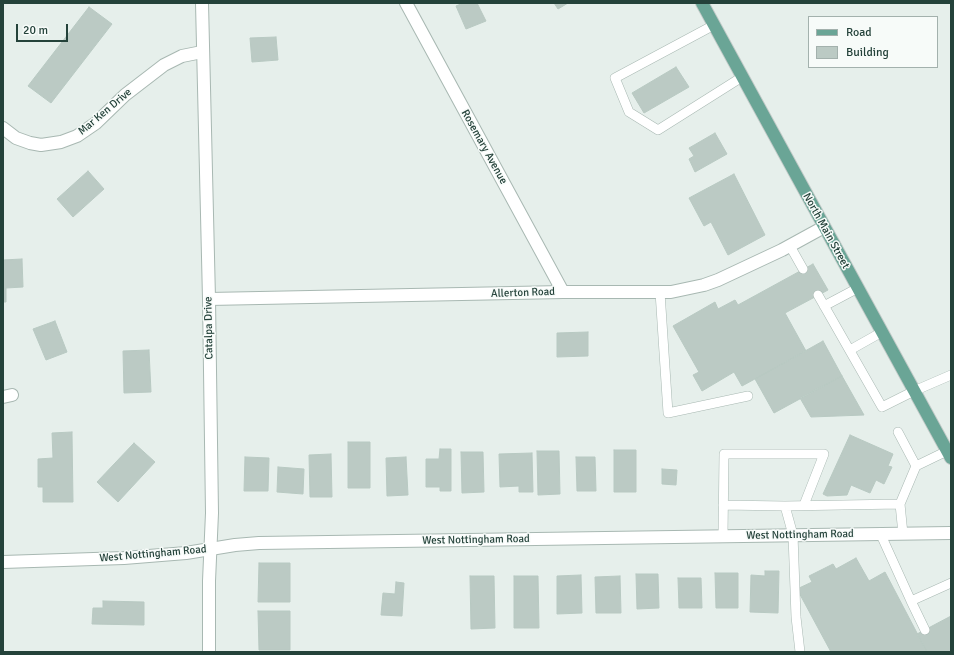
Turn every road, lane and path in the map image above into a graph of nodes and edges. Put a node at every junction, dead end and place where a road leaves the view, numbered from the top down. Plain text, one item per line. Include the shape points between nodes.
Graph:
1 (202, 3) edge
2 (406, 3) edge
3 (702, 3) edge
4 (714, 25) junction
5 (202, 52) junction
6 (742, 76) junction
7 (3, 128) edge
8 (824, 227) junction
9 (790, 246) junction
10 (803, 269) dead end
11 (858, 288) junction
12 (563, 292) junction
13 (660, 292) junction
14 (818, 295) dead end
15 (209, 299) junction
16 (824, 306) junction
17 (882, 332) junction
18 (850, 350) junction
19 (951, 376) edge
20 (914, 391) junction
21 (748, 396) dead end
22 (898, 432) dead end
23 (949, 454) edge
24 (916, 466) junction
25 (900, 504) junction
26 (723, 505) junction
27 (804, 505) junction
28 (785, 506) junction
29 (951, 533) edge
30 (881, 534) junction
31 (903, 534) junction
32 (793, 535) junction
33 (723, 536) junction
34 (211, 550) junction
35 (3, 562) edge
36 (951, 583) edge
37 (911, 601) junction
38 (925, 630) dead end
39 (209, 652) edge
40 (800, 652) edge

1 - 5 street, Catalpa Drive
2 - 12 street, Rosemary Avenue
3 - 4 main road, North Main Street
4 - 6 main road, North Main Street
4 - 6 lane via 615,78 629,112 658,130
5 - 7 street, Mar Ken Drive via 182,56 164,65 78,136 41,145 16,138
5 - 15 street, Catalpa Drive
6 - 8 main road, North Main Street
8 - 9 street, Allerton Road
8 - 11 main road, North Main Street
9 - 10 lane
9 - 13 street, Allerton Road via 704,285
11 - 16 lane
11 - 17 main road, North Main Street
12 - 13 street, Allerton Road
12 - 15 street, Allerton Road
13 - 21 lane via 668,413
14 - 16 lane
15 - 34 street, Catalpa Drive
16 - 18 lane
17 - 18 lane
17 - 20 main road, North Main Street
18 - 20 lane via 882,407
19 - 20 lane
20 - 23 main road, North Main Street
22 - 24 lane
23 - 24 lane
24 - 25 lane
25 - 27 lane
25 - 31 lane
26 - 27 lane via 724,454 824,454
26 - 28 lane
26 - 33 lane
27 - 28 lane
28 - 32 lane
29 - 31 street, West Nottingham Road
30 - 31 street, West Nottingham Road
30 - 32 street, West Nottingham Road
30 - 37 lane
32 - 33 street, West Nottingham Road
32 - 40 lane
33 - 34 street, West Nottingham Road via 259,543
34 - 35 street, West Nottingham Road via 124,558
34 - 39 street, Catalpa Drive
36 - 37 lane
37 - 38 lane

